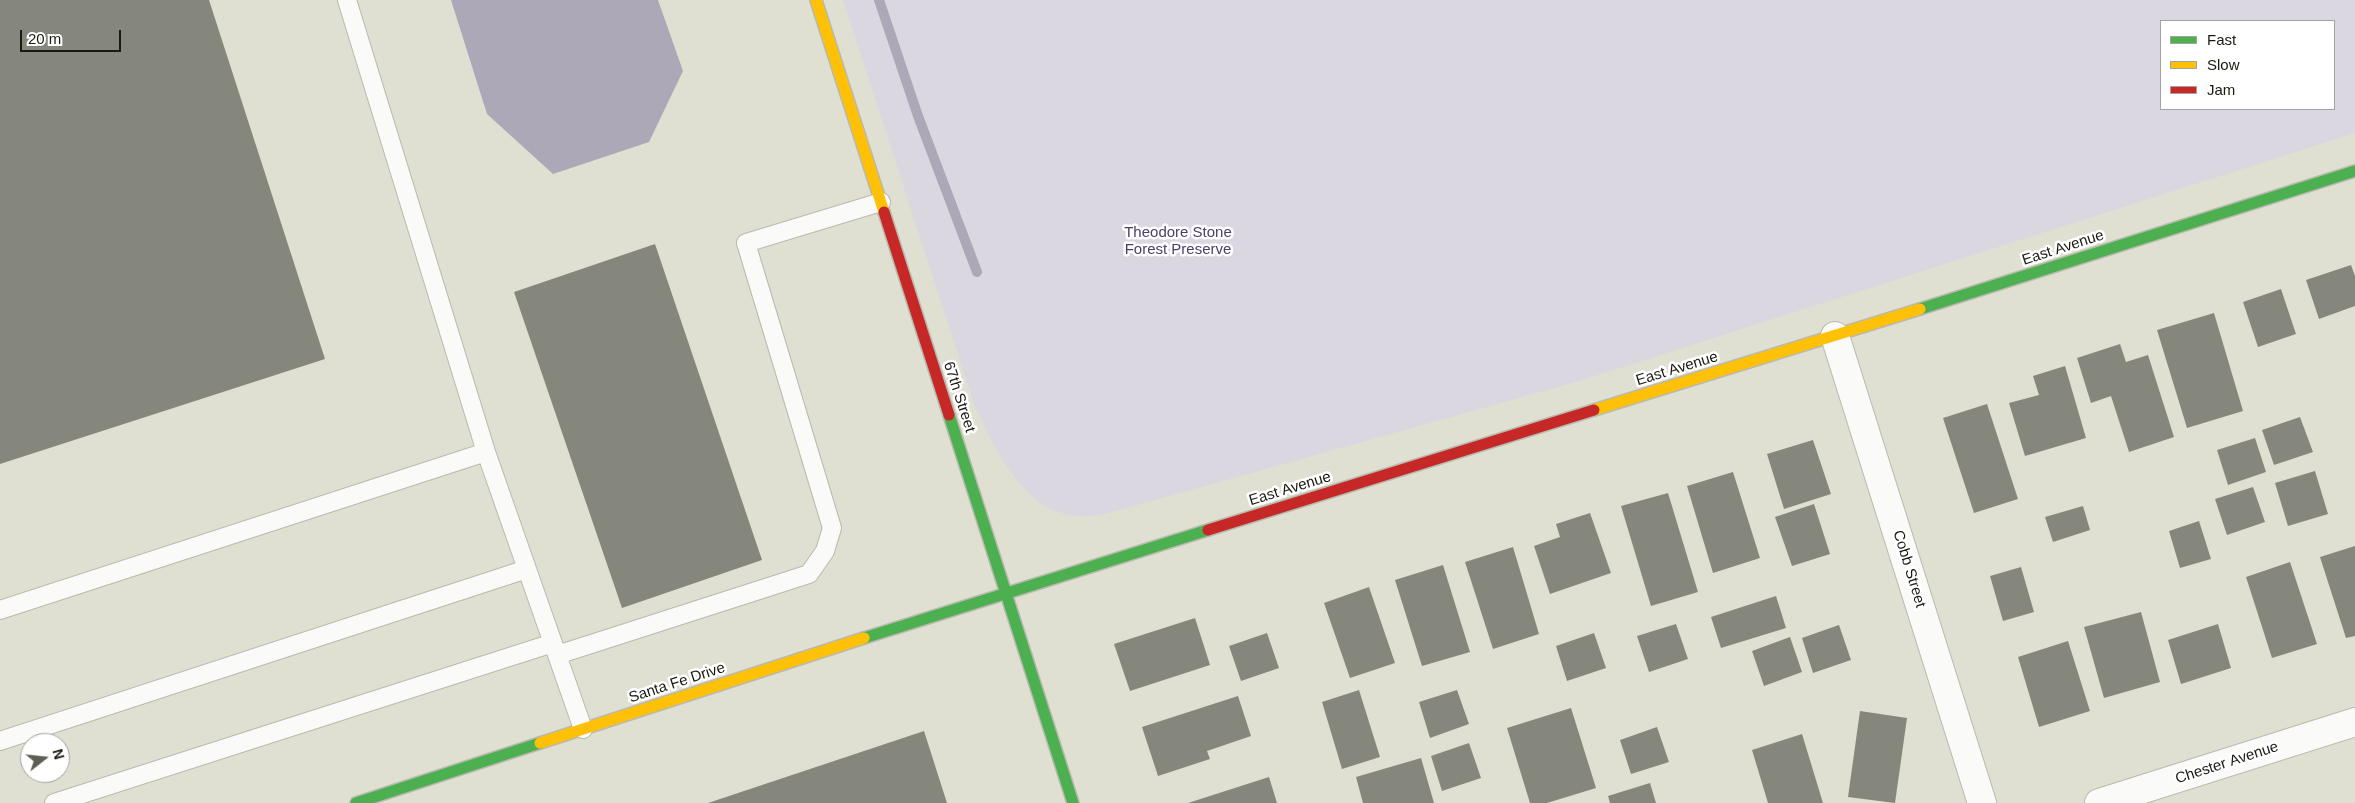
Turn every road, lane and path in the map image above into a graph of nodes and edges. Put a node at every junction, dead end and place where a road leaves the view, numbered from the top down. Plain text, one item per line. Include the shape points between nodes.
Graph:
1 (347, 0) edge
2 (816, 0) edge
3 (2355, 171) edge
4 (881, 202) junction
5 (1835, 336) junction
6 (486, 452) junction
7 (528, 569) junction
8 (1006, 592) junction
9 (0, 610) edge
10 (555, 649) junction
11 (2355, 722) edge
12 (583, 729) junction
13 (0, 741) edge
14 (54, 803) edge
15 (356, 803) edge
16 (1073, 803) edge
17 (1982, 803) edge
18 (2099, 803) edge

1 - 6 lane
2 - 4 street, 67th Street
3 - 5 street, East Avenue
4 - 8 street, 67th Street
4 - 10 lane via 746,242 832,528 825,551 815,566 809,574
5 - 8 street, East Avenue
5 - 17 street, Cobb Street
6 - 7 lane
6 - 9 lane
7 - 10 lane
7 - 13 lane
8 - 12 street, Santa Fe Drive
8 - 16 street, 67th Street
10 - 12 lane
10 - 14 lane
11 - 18 street, Chester Avenue
12 - 15 street, Santa Fe Drive

